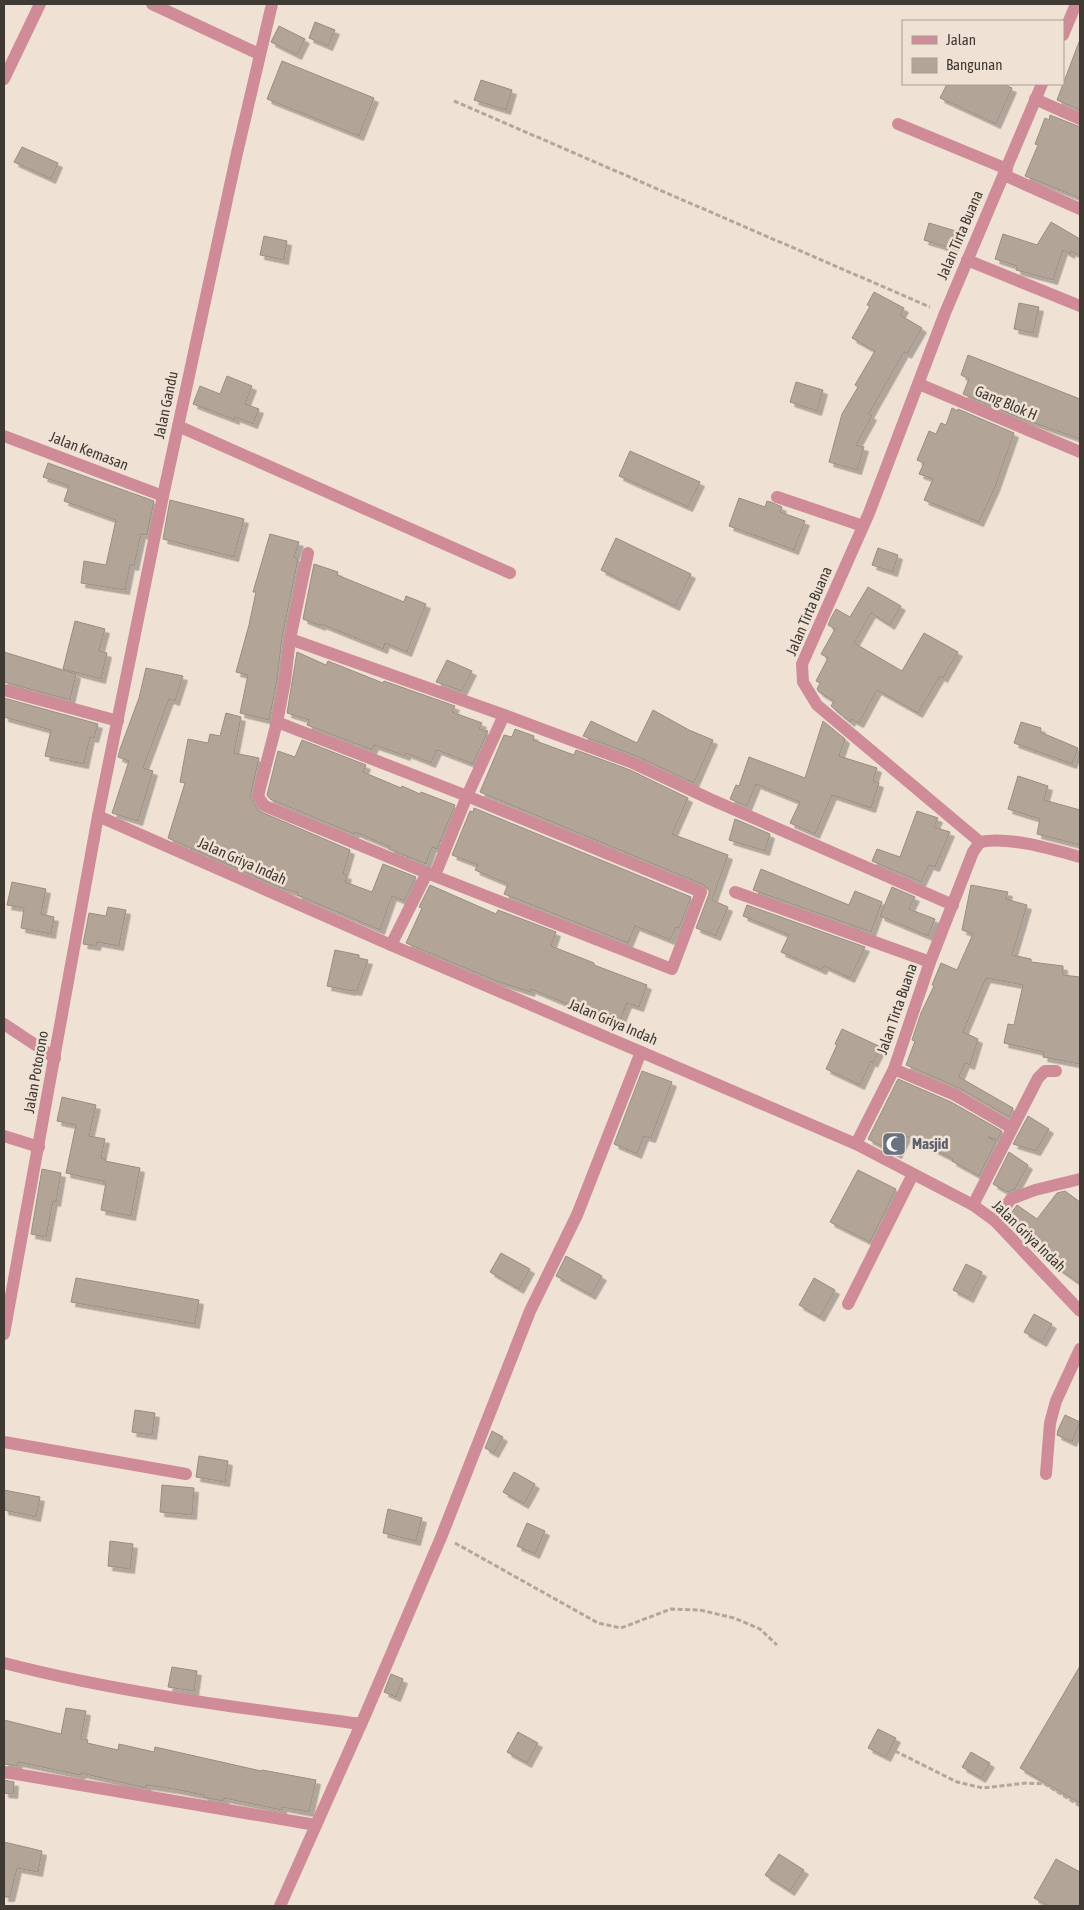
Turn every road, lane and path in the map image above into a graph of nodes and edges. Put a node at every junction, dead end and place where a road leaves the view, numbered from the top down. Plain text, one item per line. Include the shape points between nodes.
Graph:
1 (40, 4) edge
2 (152, 4) edge
3 (272, 4) edge
4 (1076, 4) edge
5 (1064, 33) edge
6 (259, 54) junction
7 (4, 79) edge
8 (1042, 85) edge
9 (1035, 99) junction
10 (454, 102) dead end
11 (1080, 119) edge
12 (898, 124) dead end
13 (1006, 172) junction
14 (1080, 209) edge
15 (967, 260) junction
16 (1080, 306) edge
17 (945, 313) junction
18 (919, 384) junction
19 (178, 426) junction
20 (4, 436) edge
21 (1080, 452) edge
22 (163, 496) junction
23 (777, 497) dead end
24 (863, 526) junction
25 (308, 553) dead end
26 (510, 572) dead end
27 (290, 639) junction
28 (4, 690) edge
29 (504, 715) junction
30 (118, 721) junction
31 (277, 722) junction
32 (467, 796) junction
33 (98, 816) junction
34 (980, 842) junction
35 (1080, 857) edge
36 (431, 874) junction
37 (735, 892) dead end
38 (953, 905) junction
39 (391, 945) junction
40 (930, 962) junction
41 (4, 1024) edge
42 (641, 1052) junction
43 (55, 1058) junction
44 (894, 1069) junction
45 (1056, 1071) dead end
46 (1012, 1128) junction
47 (4, 1136) edge
48 (856, 1144) junction
49 (39, 1147) junction
50 (914, 1174) junction
51 (1080, 1179) edge
52 (973, 1205) junction
53 (995, 1221) junction
54 (848, 1304) dead end
55 (1080, 1311) edge
56 (4, 1334) edge
57 (1080, 1349) edge
58 (4, 1442) edge
59 (186, 1474) dead end
60 (1046, 1474) dead end
61 (442, 1535) junction
62 (777, 1645) dead end
63 (4, 1663) edge
64 (361, 1724) junction
65 (895, 1751) dead end
66 (4, 1772) edge
67 (1080, 1806) edge
68 (316, 1825) junction
69 (280, 1906) edge

1 - 7 street
2 - 6 street
3 - 6 street, Jalan Gandu
4 - 5 street
6 - 19 street, Jalan Gandu
8 - 9 street, Jalan Tirta Buana
9 - 11 street
9 - 13 street, Jalan Tirta Buana
10 - 17 path
12 - 13 street
13 - 14 street
13 - 15 street, Jalan Tirta Buana
15 - 16 street
15 - 17 street, Jalan Tirta Buana
17 - 18 street, Jalan Tirta Buana
18 - 21 street, Gang Blok H
18 - 24 street, Jalan Tirta Buana
19 - 22 street, Jalan Gandu
19 - 26 street
20 - 22 street, Jalan Kemasan
22 - 30 street, Jalan Gandu
23 - 24 street
24 - 34 street, Jalan Tirta Buana via 802,664 803,682 817,705
25 - 27 street
27 - 29 street
27 - 31 street
28 - 30 street
29 - 32 street
29 - 38 street via 633,763
30 - 33 street, Jalan Gandu
31 - 32 street
31 - 36 street via 258,796 265,806
32 - 36 street
32 - 36 street via 702,892 672,969
33 - 39 street, Jalan Griya Indah
33 - 43 street, Jalan Potorono
34 - 35 street via 993,839 1044,846
34 - 38 street, Jalan Tirta Buana
36 - 39 street
37 - 40 street
38 - 40 street, Jalan Tirta Buana
39 - 42 street, Jalan Griya Indah
40 - 44 street, Jalan Tirta Buana
41 - 43 street
42 - 48 street, Jalan Griya Indah
42 - 61 street via 577,1214 530,1311
43 - 49 street, Jalan Potorono
44 - 46 street via 954,1095
44 - 48 street, Jalan Tirta Buana
45 - 46 street via 1045,1071 1038,1078
46 - 52 street
47 - 49 street
48 - 50 street, Jalan Griya Indah
49 - 56 street, Jalan Potorono
50 - 52 street, Jalan Griya Indah
50 - 54 street
51 - 53 street via 1011,1199
52 - 53 street, Jalan Griya Indah
53 - 55 street, Jalan Griya Indah
57 - 60 street via 1056,1401 1050,1423
58 - 59 street
61 - 62 path via 598,1623 621,1628 671,1609 700,1610 734,1618 760,1629
61 - 64 street
63 - 64 street via 52,1675 208,1703
64 - 68 street
65 - 67 path via 957,1782 983,1788 1045,1784
66 - 68 street
68 - 69 street

